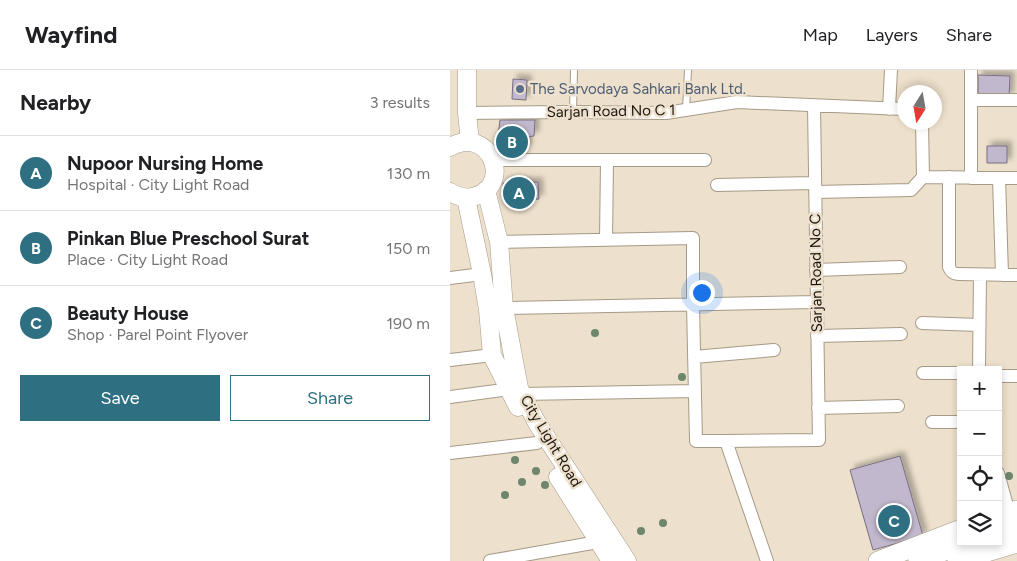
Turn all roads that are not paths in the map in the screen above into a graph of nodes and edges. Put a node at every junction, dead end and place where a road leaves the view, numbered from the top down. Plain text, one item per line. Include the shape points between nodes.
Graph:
1 (467, 70) edge
2 (574, 70) edge
3 (688, 70) edge
4 (891, 70) edge
5 (971, 70) edge
6 (971, 100) junction
7 (1017, 100) edge
8 (814, 105) junction
9 (889, 109) junction
10 (686, 110) junction
11 (897, 110) edge
12 (573, 112) junction
13 (467, 113) junction
14 (922, 130) edge
15 (470, 142) junction
16 (450, 147) edge
17 (493, 160) junction
18 (705, 160) dead end
19 (607, 161) junction
20 (923, 177) junction
21 (949, 177) junction
22 (971, 178) junction
23 (999, 178) junction
24 (1017, 178) edge
25 (717, 185) dead end
26 (815, 188) junction
27 (486, 190) junction
28 (455, 195) edge
29 (606, 240) junction
30 (499, 242) junction
31 (900, 267) dead end
32 (816, 270) junction
33 (482, 274) junction
34 (1017, 274) edge
35 (980, 275) junction
36 (1002, 275) junction
37 (450, 278) edge
38 (817, 302) junction
39 (693, 305) junction
40 (504, 308) junction
41 (922, 323) dead end
42 (979, 325) junction
43 (901, 334) dead end
44 (817, 336) junction
45 (774, 350) dead end
46 (492, 355) junction
47 (694, 357) junction
48 (450, 360) edge
49 (978, 366) edge
50 (923, 374) dead end
51 (957, 374) edge
52 (1002, 376) edge
53 (1017, 376) edge
54 (517, 391) junction
55 (695, 391) junction
56 (450, 397) edge
57 (898, 406) dead end
58 (818, 408) junction
59 (932, 422) dead end
60 (957, 422) edge
61 (726, 441) junction
62 (537, 443) junction
63 (450, 453) edge
64 (1002, 487) edge
65 (1010, 516) edge
66 (1002, 527) edge
67 (957, 531) edge
68 (598, 542) junction
69 (1017, 542) edge
70 (957, 546) edge
71 (1017, 551) edge
72 (556, 555) edge
73 (498, 560) edge
74 (611, 561) edge
75 (627, 561) edge
76 (767, 561) edge
77 (878, 561) edge
78 (918, 561) edge
79 (957, 561) edge
80 (978, 561) edge

1 - 13 main road
2 - 12 lane
3 - 10 lane
4 - 9 street
5 - 6 street
6 - 7 street
6 - 22 street
8 - 9 street, Sarjan Road No C 1
8 - 10 street, Sarjan Road No C 1 via 737,102
8 - 26 street, Sarjan Road No C
9 - 11 street, Sarjan Road No C 1
10 - 12 street, Sarjan Road No C 1 via 666,113
12 - 13 street, Sarjan Road No C 1
13 - 15 main road
14 - 20 street
15 - 16 main road
15 - 17 main road via 484,148
17 - 19 street
17 - 27 main road via 494,176
18 - 19 street
19 - 29 street
20 - 21 street
20 - 26 street via 911,190
21 - 22 street
21 - 35 street via 949,267 954,274
22 - 23 street
23 - 24 street
23 - 36 street
25 - 26 street
26 - 32 street, Sarjan Road No C
27 - 28 main road via 474,197
27 - 30 main road, City Light Road
28 - 33 main road
29 - 30 street
29 - 39 street via 693,238
30 - 40 main road, City Light Road
31 - 32 street
32 - 38 street, Sarjan Road No C
33 - 37 street
33 - 46 main road
34 - 36 street
35 - 36 street
35 - 42 street
38 - 39 street
38 - 44 street, Sarjan Road No C
39 - 40 street
39 - 47 street
40 - 54 main road, City Light Road
41 - 42 street
42 - 49 street
43 - 44 street
44 - 58 street, Sarjan Road No C
45 - 47 street
46 - 48 street
46 - 54 main road
47 - 55 street
50 - 51 street
52 - 53 street
54 - 55 street
54 - 56 street
54 - 62 main road
54 - 75 main road, City Light Road
55 - 61 street via 696,441
57 - 58 street
58 - 61 street, Sarjan Road No C via 819,440
59 - 60 street
61 - 76 street
62 - 63 street
62 - 68 main road
64 - 65 street
65 - 66 main road
67 - 77 main road
68 - 72 street
68 - 74 main road
69 - 79 main road
70 - 78 main road
71 - 80 main road
72 - 73 street

